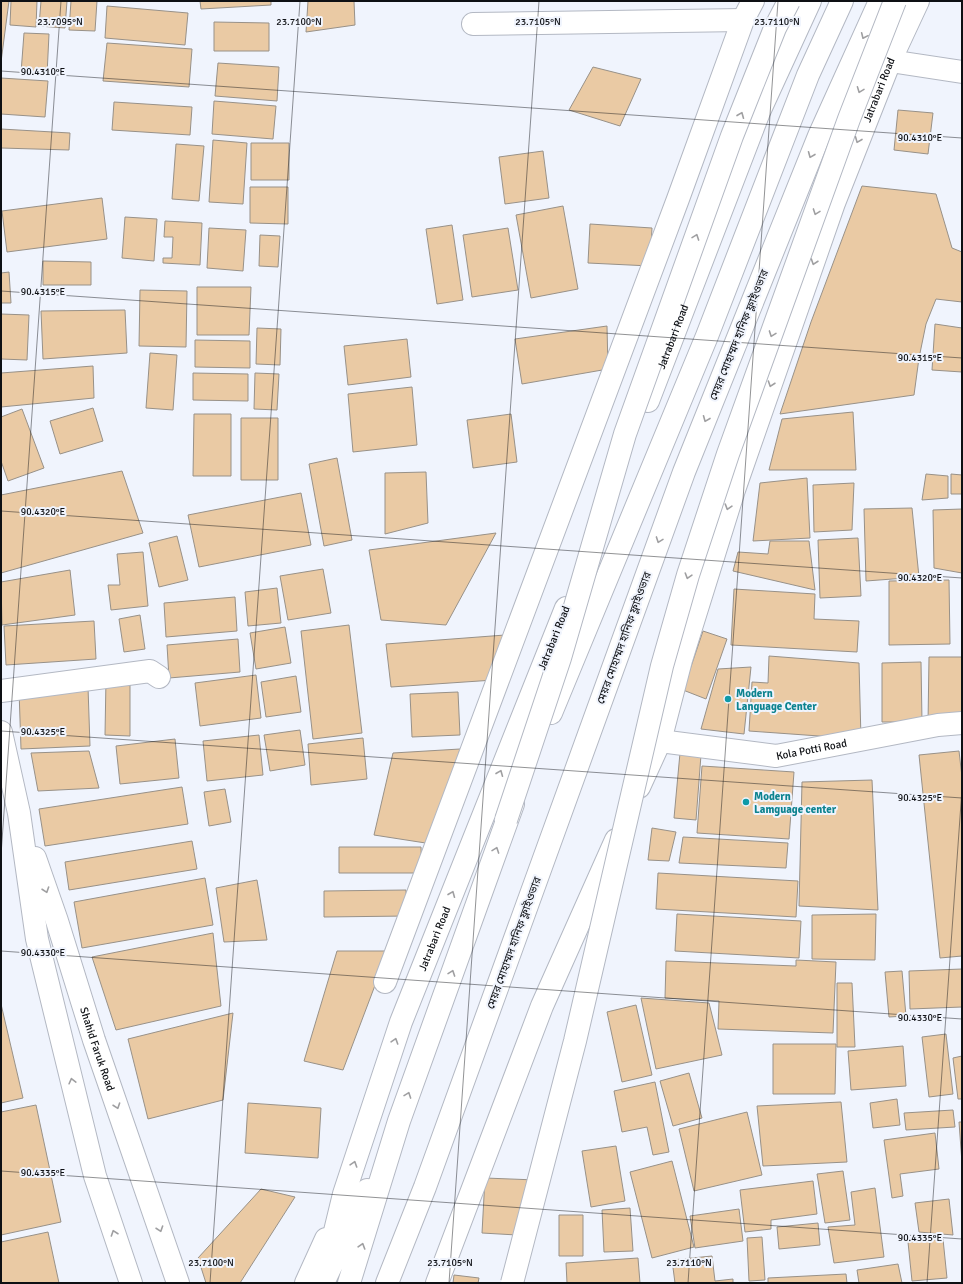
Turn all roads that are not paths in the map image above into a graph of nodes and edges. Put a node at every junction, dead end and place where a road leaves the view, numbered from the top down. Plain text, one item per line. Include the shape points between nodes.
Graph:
1 (753, 1) edge
2 (789, 1) edge
3 (810, 1) edge
4 (842, 1) edge
5 (880, 1) edge
6 (895, 1) edge
7 (918, 1) edge
8 (743, 20) junction
9 (473, 24) dead end
10 (890, 61) junction
11 (962, 72) edge
12 (159, 677) dead end
13 (1, 691) edge
14 (962, 723) edge
15 (1, 732) edge
16 (660, 741) junction
17 (19, 814) junction
18 (506, 820) junction
19 (385, 982) dead end
20 (399, 1120) junction
21 (425, 1188) junction
22 (344, 1194) junction
23 (131, 1283) edge
24 (178, 1283) edge
25 (306, 1283) edge
26 (323, 1283) edge
27 (350, 1283) edge
28 (387, 1283) edge
29 (402, 1283) edge
30 (437, 1283) edge
31 (512, 1283) edge

1 - 8 main road
18 -> 2 main road, bridge via 560,658 625,434 732,136 775,28
22 -> 3 main road, Jatrabari Road via 401,1022 678,324 759,112
4 - 18 main road, bridge via 808,75 707,336
5 -> 21 main road, মেয়র মোহাম্মদ হানিফ ফ্লাইওভার via 819,136 684,472
6 -> 31 main road, bridge via 849,119 728,454 688,575 662,666 575,1041
7 - 10 main road, Jatrabari Road
8 - 9 main road
8 - 19 main road
10 - 11 main road
10 -> 16 main road, Jatrabari Road via 839,190 736,483 681,660
12 - 13 main road via 150,671
14 - 16 main road, Kola Potti Road via 938,725 776,756
15 - 17 main road, Shahid Faruk Road
16 - 30 main road, Jatrabari Road via 542,1006
23 -> 17 main road, Shahid Faruk Road via 95,1176 37,939
17 -> 24 main road, Shahid Faruk Road
20 -> 18 main road
20 - 26 main road
27 -> 20 main road
21 - 28 main road, মেয়র মোহাম্মদ হানিফ ফ্লাইওভার
21 - 29 main road
22 - 25 main road
22 - 26 main road, Jatrabari Road

